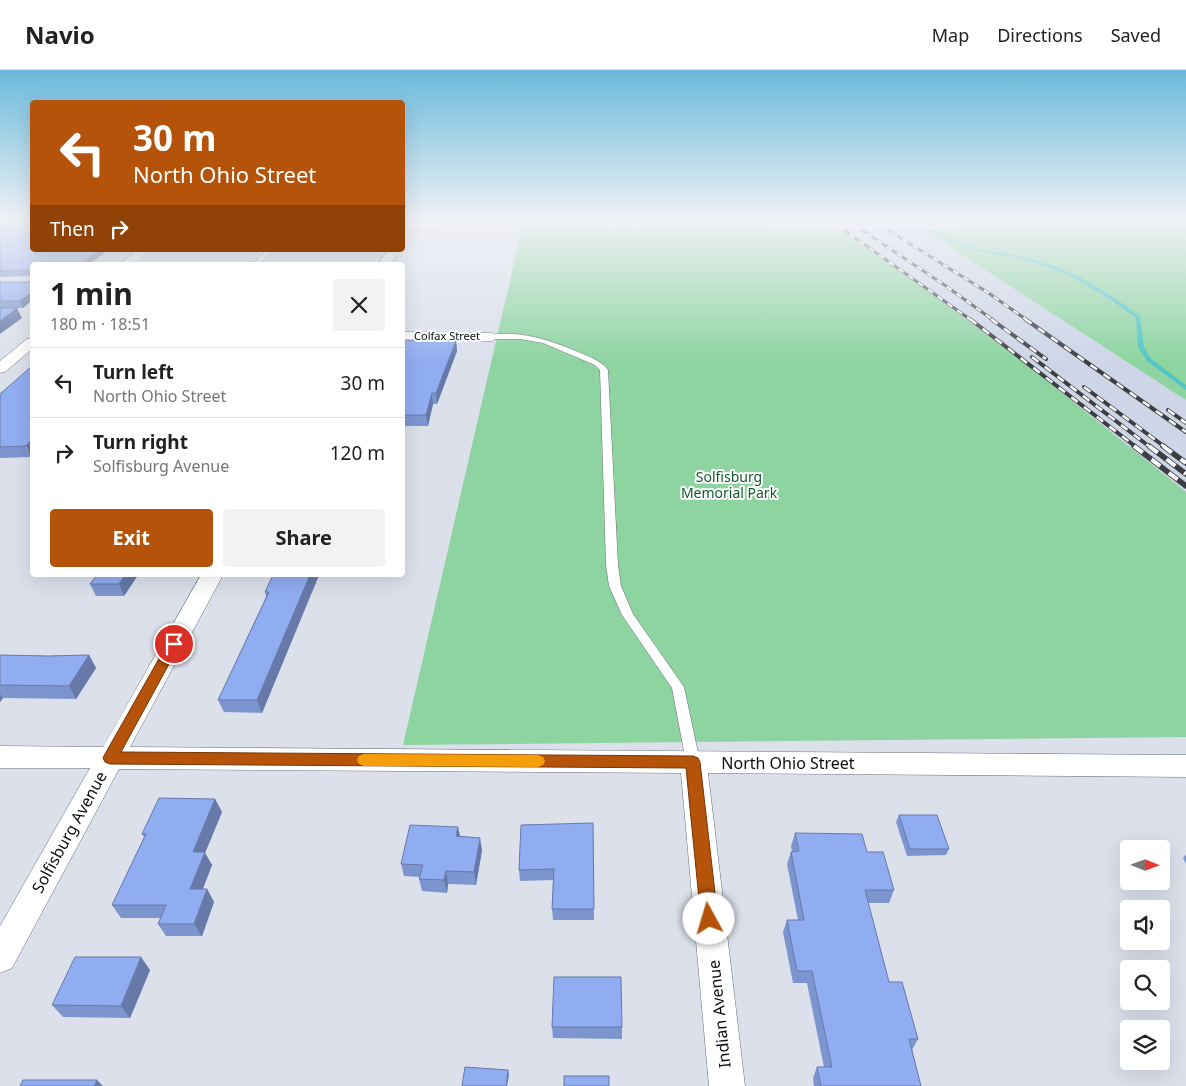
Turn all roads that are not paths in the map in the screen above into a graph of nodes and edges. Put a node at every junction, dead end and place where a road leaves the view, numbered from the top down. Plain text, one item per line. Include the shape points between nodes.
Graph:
1 (405, 336) edge
2 (492, 337) joint
3 (30, 344) edge
4 (0, 369) edge
5 (211, 577) edge
6 (0, 757) edge
7 (110, 758) junction
8 (693, 762) junction
9 (1186, 766) edge
10 (0, 957) edge
11 (727, 1086) edge

1 - 2 street, Colfax Street
2 - 8 lane via 545,341 598,363 604,370 612,565 616,586 628,615 678,687
3 - 4 street
5 - 7 street, Solfisburg Avenue
6 - 7 street, North Ohio Street
7 - 8 street, North Ohio Street
7 - 10 street, Solfisburg Avenue
8 - 9 street, North Ohio Street
8 - 11 street, Indian Avenue

